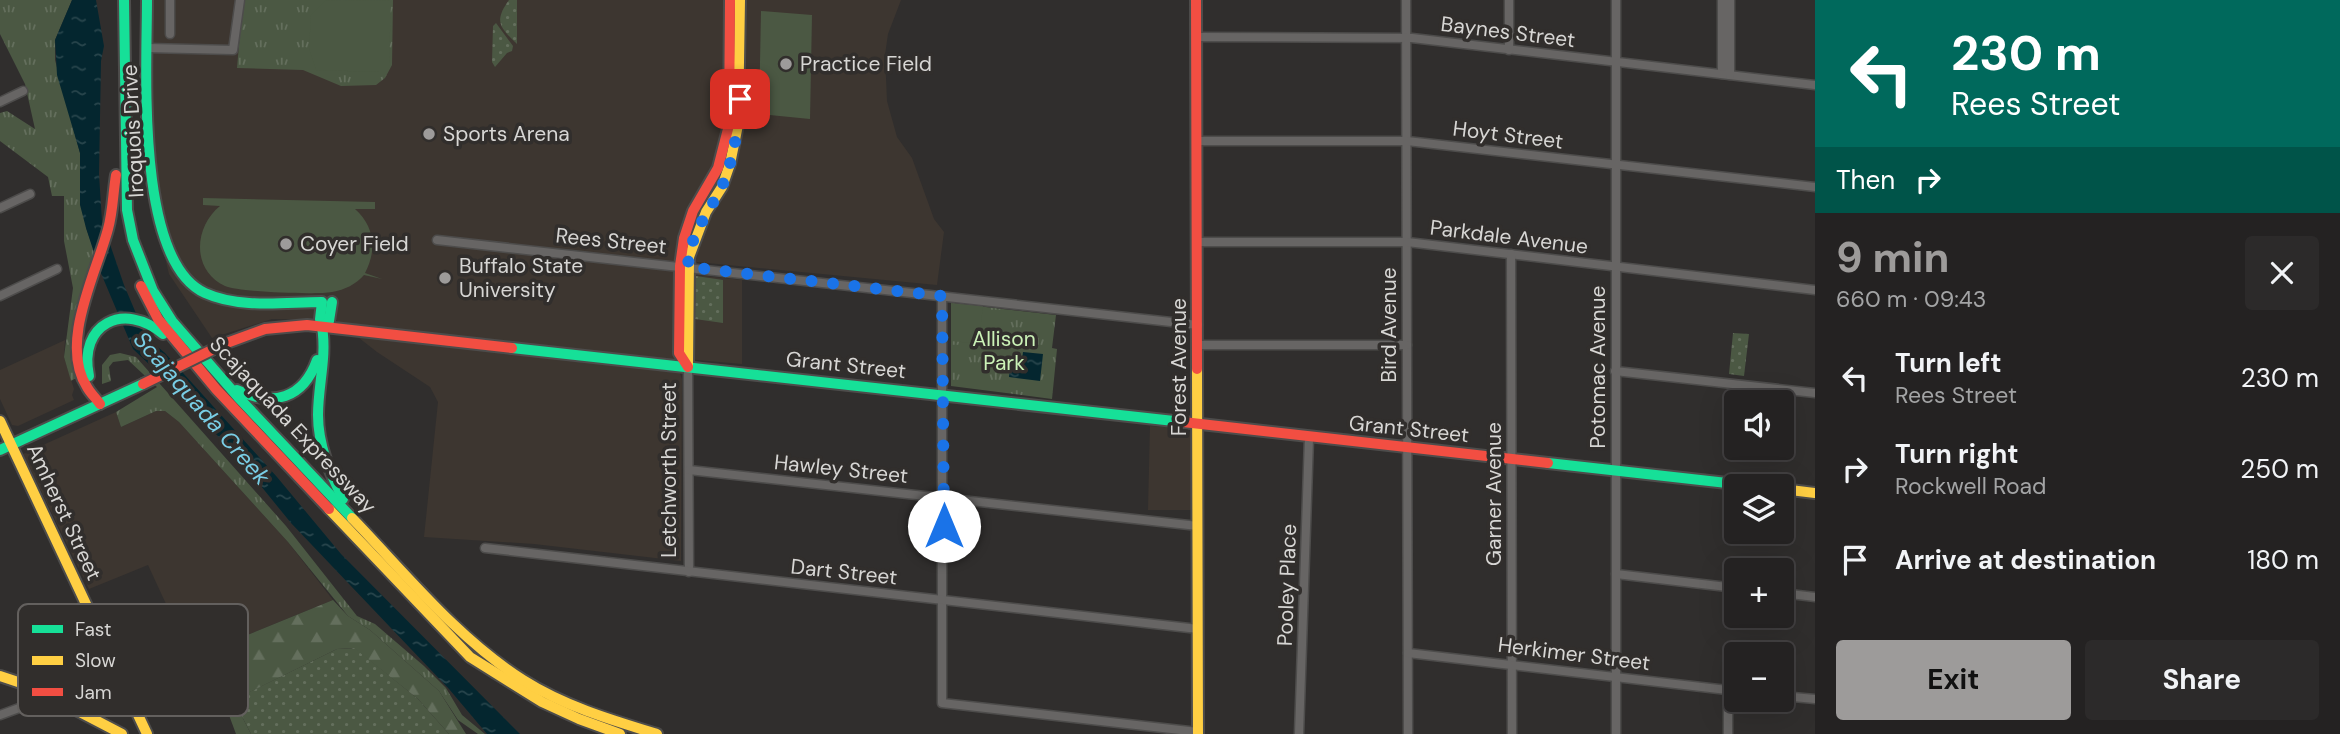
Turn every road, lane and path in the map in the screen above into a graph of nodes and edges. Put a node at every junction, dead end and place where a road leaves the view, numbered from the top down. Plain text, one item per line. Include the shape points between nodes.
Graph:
1 (115, 0) edge
2 (124, 0) edge
3 (147, 0) edge
4 (170, 0) edge
5 (240, 0) edge
6 (730, 0) edge
7 (740, 0) edge
8 (1196, 0) edge
9 (1406, 0) edge
10 (1509, 0) edge
11 (1616, 0) edge
12 (1722, 0) edge
13 (1730, 0) edge
14 (170, 34) dead end
15 (1196, 37) junction
16 (1407, 38) junction
17 (148, 48) junction
18 (1509, 50) junction
19 (1617, 63) junction
20 (1726, 74) junction
21 (1815, 85) edge
22 (23, 91) dead end
23 (0, 102) edge
24 (1197, 141) junction
25 (1407, 141) junction
26 (1616, 165) junction
27 (116, 175) junction
28 (1815, 187) edge
29 (30, 194) dead end
30 (0, 208) edge
31 (437, 240) dead end
32 (1197, 242) junction
33 (1407, 243) junction
34 (1511, 254) junction
35 (684, 266) junction
36 (1615, 267) junction
37 (57, 269) dead end
38 (1815, 290) edge
39 (0, 296) edge
40 (942, 296) junction
41 (1198, 325) junction
42 (322, 327) junction
43 (1198, 345) junction
44 (1407, 345) junction
45 (179, 347) junction
46 (688, 367) junction
47 (1615, 371) junction
48 (225, 382) junction
49 (1815, 393) edge
50 (943, 396) junction
51 (100, 404) junction
52 (0, 421) edge
53 (1198, 425) junction
54 (1309, 438) junction
55 (11, 444) junction
56 (1406, 449) junction
57 (0, 450) edge
58 (1511, 459) junction
59 (689, 470) junction
60 (1615, 471) junction
61 (1724, 483) edge
62 (1794, 490) edge
63 (1815, 493) edge
64 (944, 498) junction
65 (354, 518) junction
66 (1198, 526) junction
67 (485, 548) dead end
68 (689, 572) junction
69 (1616, 574) junction
70 (1724, 587) edge
71 (1794, 594) edge
72 (1815, 597) edge
73 (943, 601) junction
74 (86, 604) edge
75 (1198, 629) junction
76 (1408, 653) junction
77 (1512, 664) junction
78 (0, 676) edge
79 (1616, 676) junction
80 (18, 683) edge
81 (1724, 689) edge
82 (1794, 697) edge
83 (1815, 699) edge
84 (18, 708) edge
85 (1730, 712) edge
86 (573, 713) junction
87 (0, 715) edge
88 (86, 716) edge
89 (139, 716) edge
90 (1198, 733) edge
91 (122, 734) edge
92 (147, 734) edge
93 (620, 734) edge
94 (657, 734) edge
95 (1299, 734) edge
96 (1408, 734) edge
97 (1512, 734) edge
98 (1616, 734) edge
99 (1728, 734) edge

1 - 27 main road, Scajaquada Expressway
2 - 48 main road, Scajaquada Expressway via 125,176 133,240 159,301
3 - 17 main road, Iroquois Drive
4 - 14 street
5 - 17 street via 233,50
6 - 35 main road via 727,137 718,168 693,211 684,238
7 - 35 main road via 740,99 730,164
8 - 15 main road, Forest Avenue
9 - 16 street, Bird Avenue
10 - 18 street
11 - 19 street, Potomac Avenue
12 - 20 street
13 - 20 street
15 - 16 street, Baynes Street
15 - 24 main road, Forest Avenue
16 - 18 street, Baynes Street
16 - 25 street, Bird Avenue
17 - 42 main road, Iroquois Drive via 149,138 156,204 179,273 218,298 327,302 320,319
18 - 19 street, Baynes Street
19 - 20 street, Baynes Street
19 - 26 street, Potomac Avenue
20 - 21 street, Baynes Street
22 - 23 street
24 - 25 street, Hoyt Street
24 - 32 main road, Forest Avenue
25 - 26 street, Hoyt Street
25 - 33 street, Bird Avenue
26 - 28 street, Hoyt Street
26 - 36 street, Potomac Avenue
27 - 45 main road, Scajaquada Expressway via 129,258 149,305
27 - 51 main road via 109,227 75,351 81,378
29 - 30 street
31 - 35 street, Rees Street
32 - 33 street, Parkdale Avenue
32 - 41 main road, Forest Avenue
33 - 34 street, Parkdale Avenue
33 - 44 street, Bird Avenue
34 - 36 street, Parkdale Avenue
34 - 58 street, Garner Avenue
35 - 40 street, Rees Street
35 - 46 main road, Letchworth Street
36 - 38 street, Parkdale Avenue
36 - 47 street, Potomac Avenue
37 - 39 street
40 - 41 street, Rees Street
40 - 50 street
41 - 43 main road, Forest Avenue
42 - 46 main road, Grant Street
42 - 48 main road via 313,375 290,395 254,398
42 - 51 main road, Grant Street, bridge via 290,324 246,334
42 - 65 main road via 321,443
43 - 44 street
43 - 53 main road, Forest Avenue
44 - 56 street, Bird Avenue
45 - 51 main road via 146,322 130,318 105,324 86,353 87,370
45 - 86 main road, Scajaquada Expressway via 470,657 518,691
46 - 50 main road, Grant Street
46 - 59 street, Letchworth Street
47 - 49 street
47 - 60 street, Potomac Avenue
48 - 65 main road, Scajaquada Expressway
50 - 53 main road, Grant Street
50 - 64 street
51 - 55 main road, Grant Street
52 - 55 main road, Amherst Street
53 - 54 main road, Grant Street
53 - 66 main road, Forest Avenue
54 - 56 main road, Grant Street
54 - 95 street, Pooley Place
55 - 57 main road, Grant Street
55 - 74 main road, Amherst Street
56 - 58 main road, Grant Street
56 - 76 street, Bird Avenue
58 - 60 main road, Grant Street
58 - 77 street, Garner Avenue
59 - 64 street, Hawley Street
59 - 68 street, Letchworth Street
60 - 61 main road, Grant Street
60 - 69 street, Potomac Avenue
62 - 63 main road
64 - 66 street, Hawley Street
64 - 73 street
65 - 86 main road, Scajaquada Expressway via 485,655
66 - 75 main road, Forest Avenue
67 - 68 street, Dart Street
68 - 73 street, Dart Street
69 - 70 street
69 - 79 street, Potomac Avenue
71 - 72 street
73 - 75 street, Dart Street
73 - 90 street via 942,703
75 - 90 main road, Forest Avenue
76 - 77 street, Herkimer Street
76 - 96 street, Bird Avenue
77 - 79 street, Herkimer Street
77 - 97 street, Garner Avenue
78 - 80 main road
79 - 81 street, Herkimer Street
79 - 98 street, Potomac Avenue
82 - 83 street
84 - 87 street
85 - 99 street
86 - 93 main road, Scajaquada Expressway
86 - 94 main road, Scajaquada Expressway
88 - 91 main road
89 - 92 main road, Amherst Street

